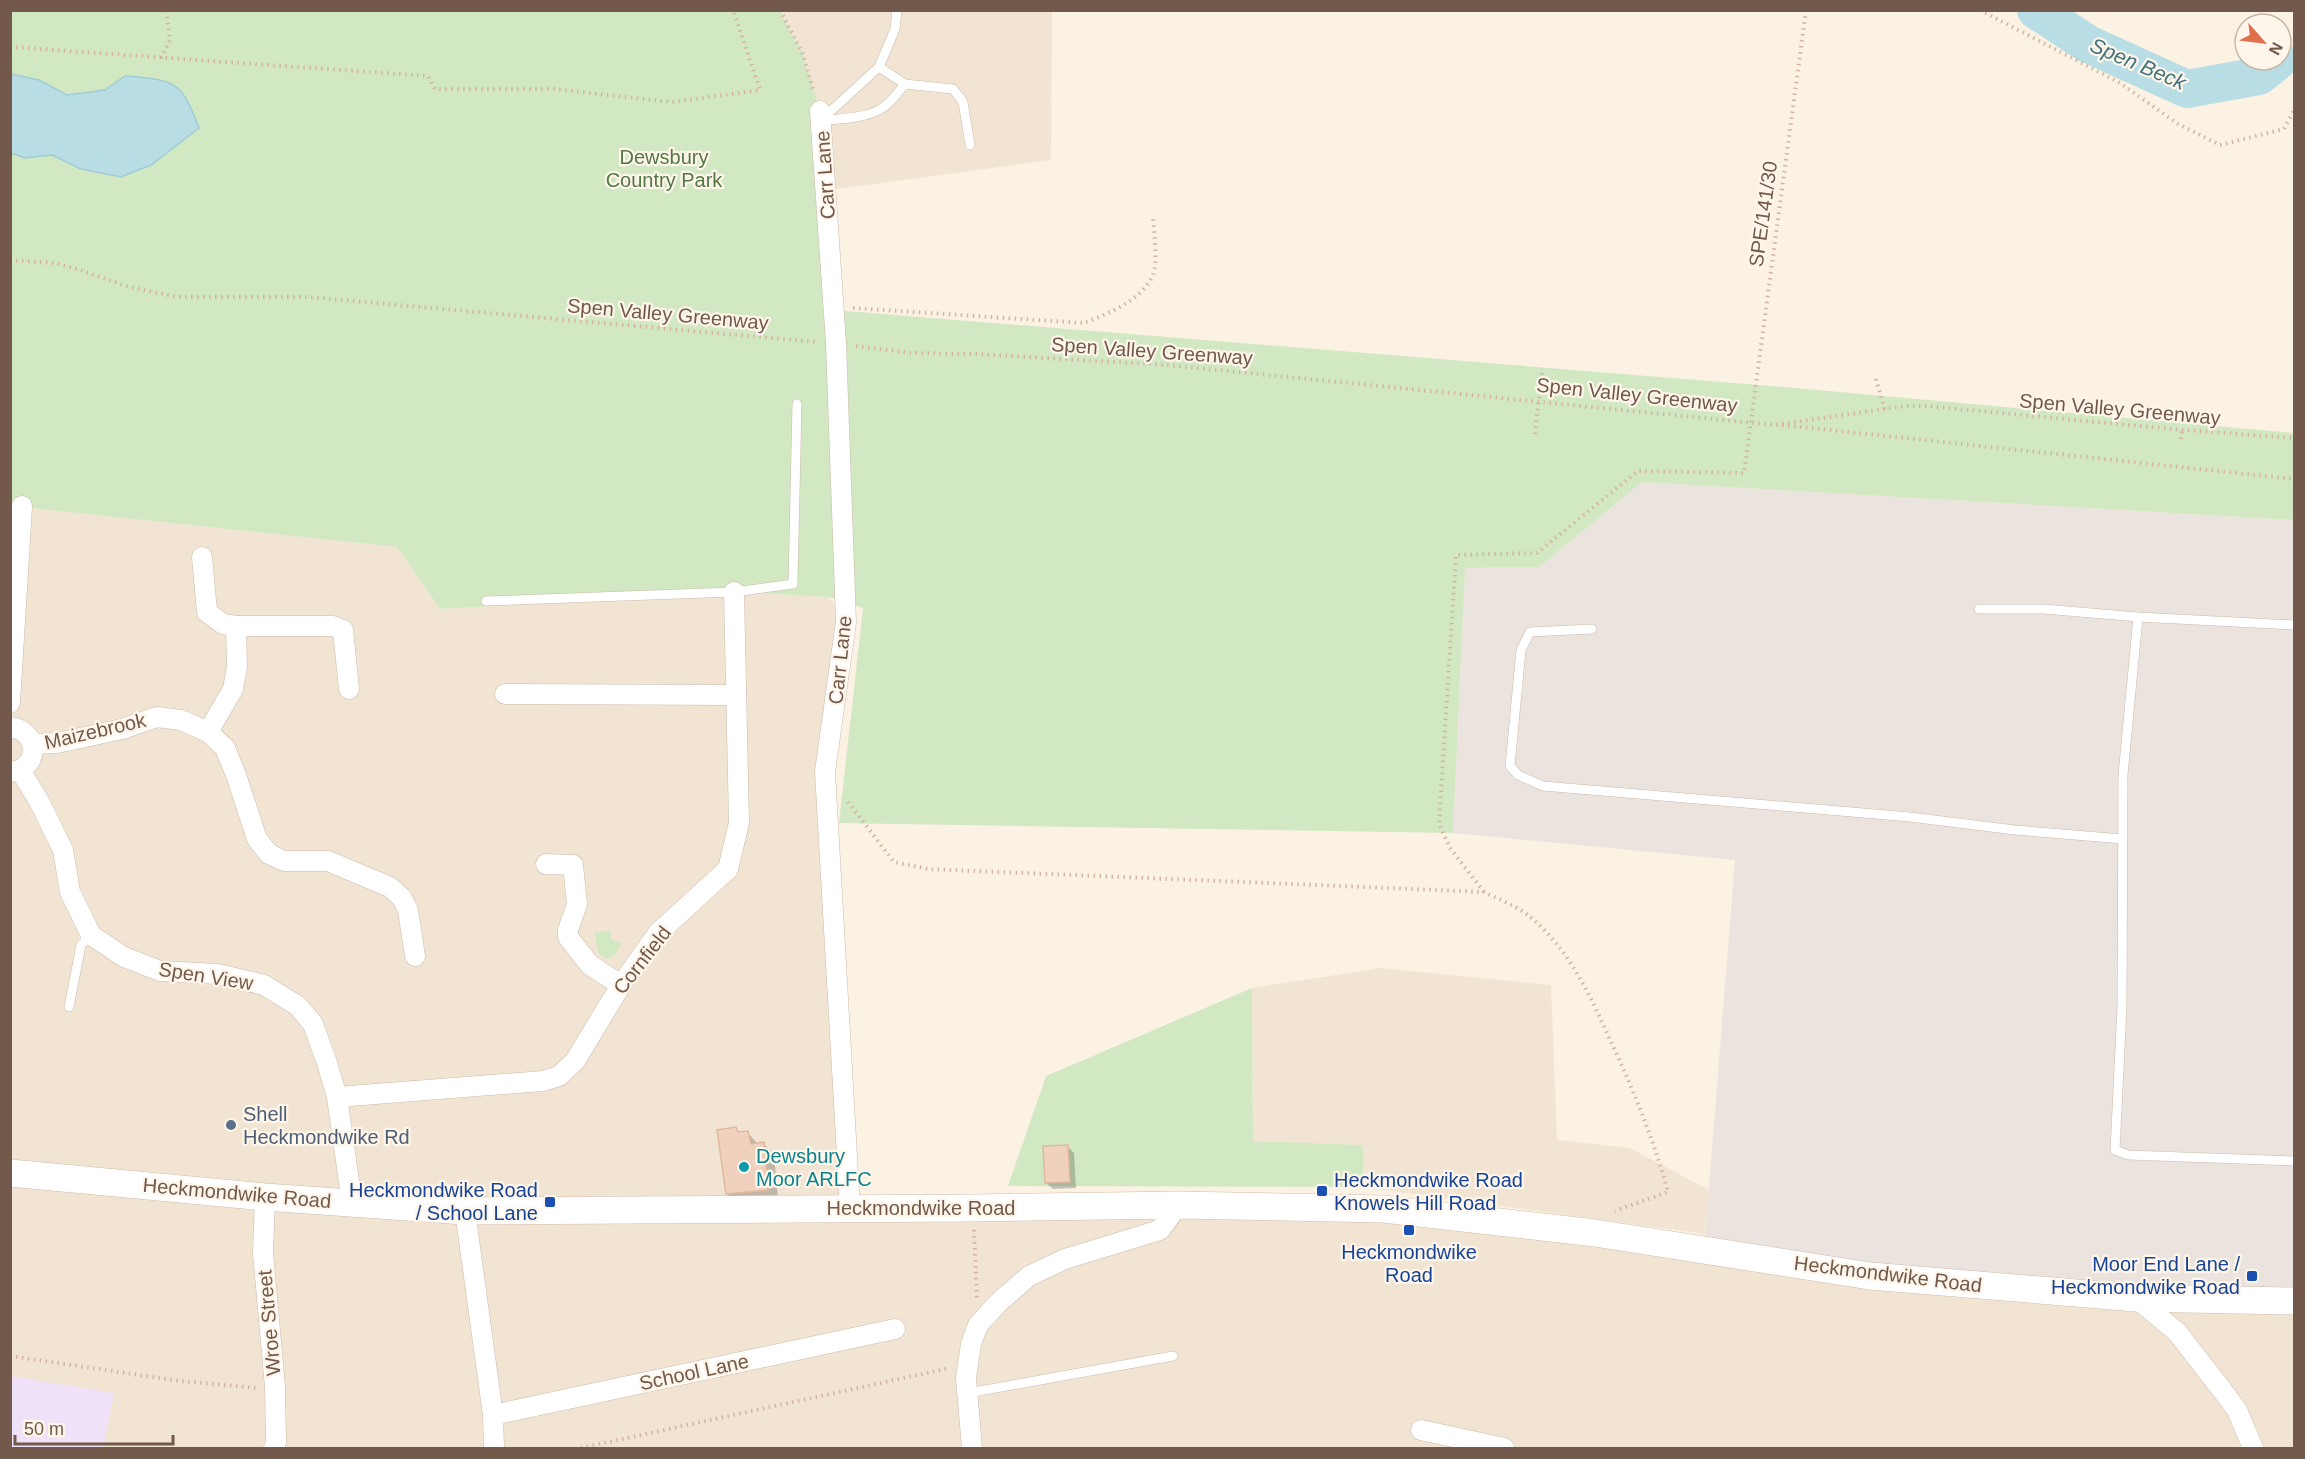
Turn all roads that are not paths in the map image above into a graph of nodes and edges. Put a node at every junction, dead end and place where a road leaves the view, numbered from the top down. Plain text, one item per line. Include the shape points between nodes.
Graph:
1 (897, 10) edge
2 (879, 67) junction
3 (905, 84) junction
4 (820, 116) junction
5 (970, 145) dead end
6 (797, 404) dead end
7 (22, 507) dead end
8 (202, 557) dead end
9 (734, 592) junction
10 (486, 601) dead end
11 (13, 608) edge
12 (1978, 609) dead end
13 (2138, 617) junction
14 (2295, 625) edge
15 (236, 626) junction
16 (1592, 629) dead end
17 (350, 689) dead end
18 (505, 694) dead end
19 (736, 695) junction
20 (10, 703) edge
21 (10, 727) edge
22 (208, 732) junction
23 (33, 744) junction
24 (15, 771) edge
25 (2123, 839) junction
26 (546, 864) dead end
27 (91, 935) junction
28 (415, 956) dead end
29 (621, 985) junction
30 (69, 1007) dead end
31 (337, 1097) junction
32 (2295, 1161) edge
33 (10, 1173) edge
34 (265, 1197) junction
35 (352, 1203) junction
36 (1178, 1205) junction
37 (849, 1208) junction
38 (465, 1211) junction
39 (2136, 1298) junction
40 (2295, 1301) edge
41 (895, 1329) dead end
42 (1173, 1356) dead end
43 (968, 1394) junction
44 (493, 1415) junction
45 (1421, 1430) dead end
46 (274, 1449) edge
47 (494, 1449) edge
48 (972, 1449) edge
49 (1504, 1449) edge
50 (2253, 1449) edge

1 - 2 lane via 895,29
2 - 3 lane
2 - 4 lane
3 - 4 lane via 874,112 857,117
3 - 5 lane via 953,89 963,102
4 - 37 street, Carr Lane via 836,344 846,622 825,772
6 - 9 lane via 793,584
7 - 11 street
8 - 15 street via 207,612 223,624
9 - 10 lane
9 - 19 street, Cornfield
11 - 20 street
12 - 13 lane via 2044,609
13 - 14 lane
13 - 25 lane via 2123,775
15 - 17 street via 333,626 343,630
15 - 22 street via 233,689
16 - 25 lane via 1530,632 1521,650 1510,766 1518,775 1543,786
18 - 19 street
19 - 29 street, Cornfield via 739,823 728,870 658,933
21 - 23 street via 24,732
22 - 23 street, Maizebrook via 181,720 157,717 122,729 57,743
22 - 28 street, Maizebrook via 225,748 257,839 269,854 284,861 328,861 390,887 408,910
23 - 24 street via 31,759
24 - 27 street via 39,801 63,850 70,892
25 - 32 lane via 2122,1008 2115,1150 2128,1155
26 - 29 street via 573,865 577,904 568,937 590,965
27 - 30 lane via 81,945
27 - 31 street, Spen View via 124,957 160,971 218,974 264,985 298,1006 313,1024
29 - 31 street, Cornfield via 575,1061 559,1076 543,1081
31 - 35 street, Spen View
33 - 34 main road, Heckmondwike Road
34 - 35 main road, Heckmondwike Road
34 - 46 street, Wroe Street via 263,1253 275,1387
35 - 38 main road, Heckmondwike Road
36 - 37 main road, Heckmondwike Road
36 - 39 main road, Heckmondwike Road via 1384,1209 1595,1233 1870,1276
36 - 43 street via 1161,1230 1065,1259 1029,1276 999,1302 978,1325 967,1364
37 - 38 main road, Heckmondwike Road
38 - 44 street
39 - 40 main road, Heckmondwike Road
39 - 50 street via 2177,1332 2222,1390 2237,1410
41 - 44 street, School Lane
42 - 43 lane
43 - 48 street
44 - 47 street
45 - 49 street

